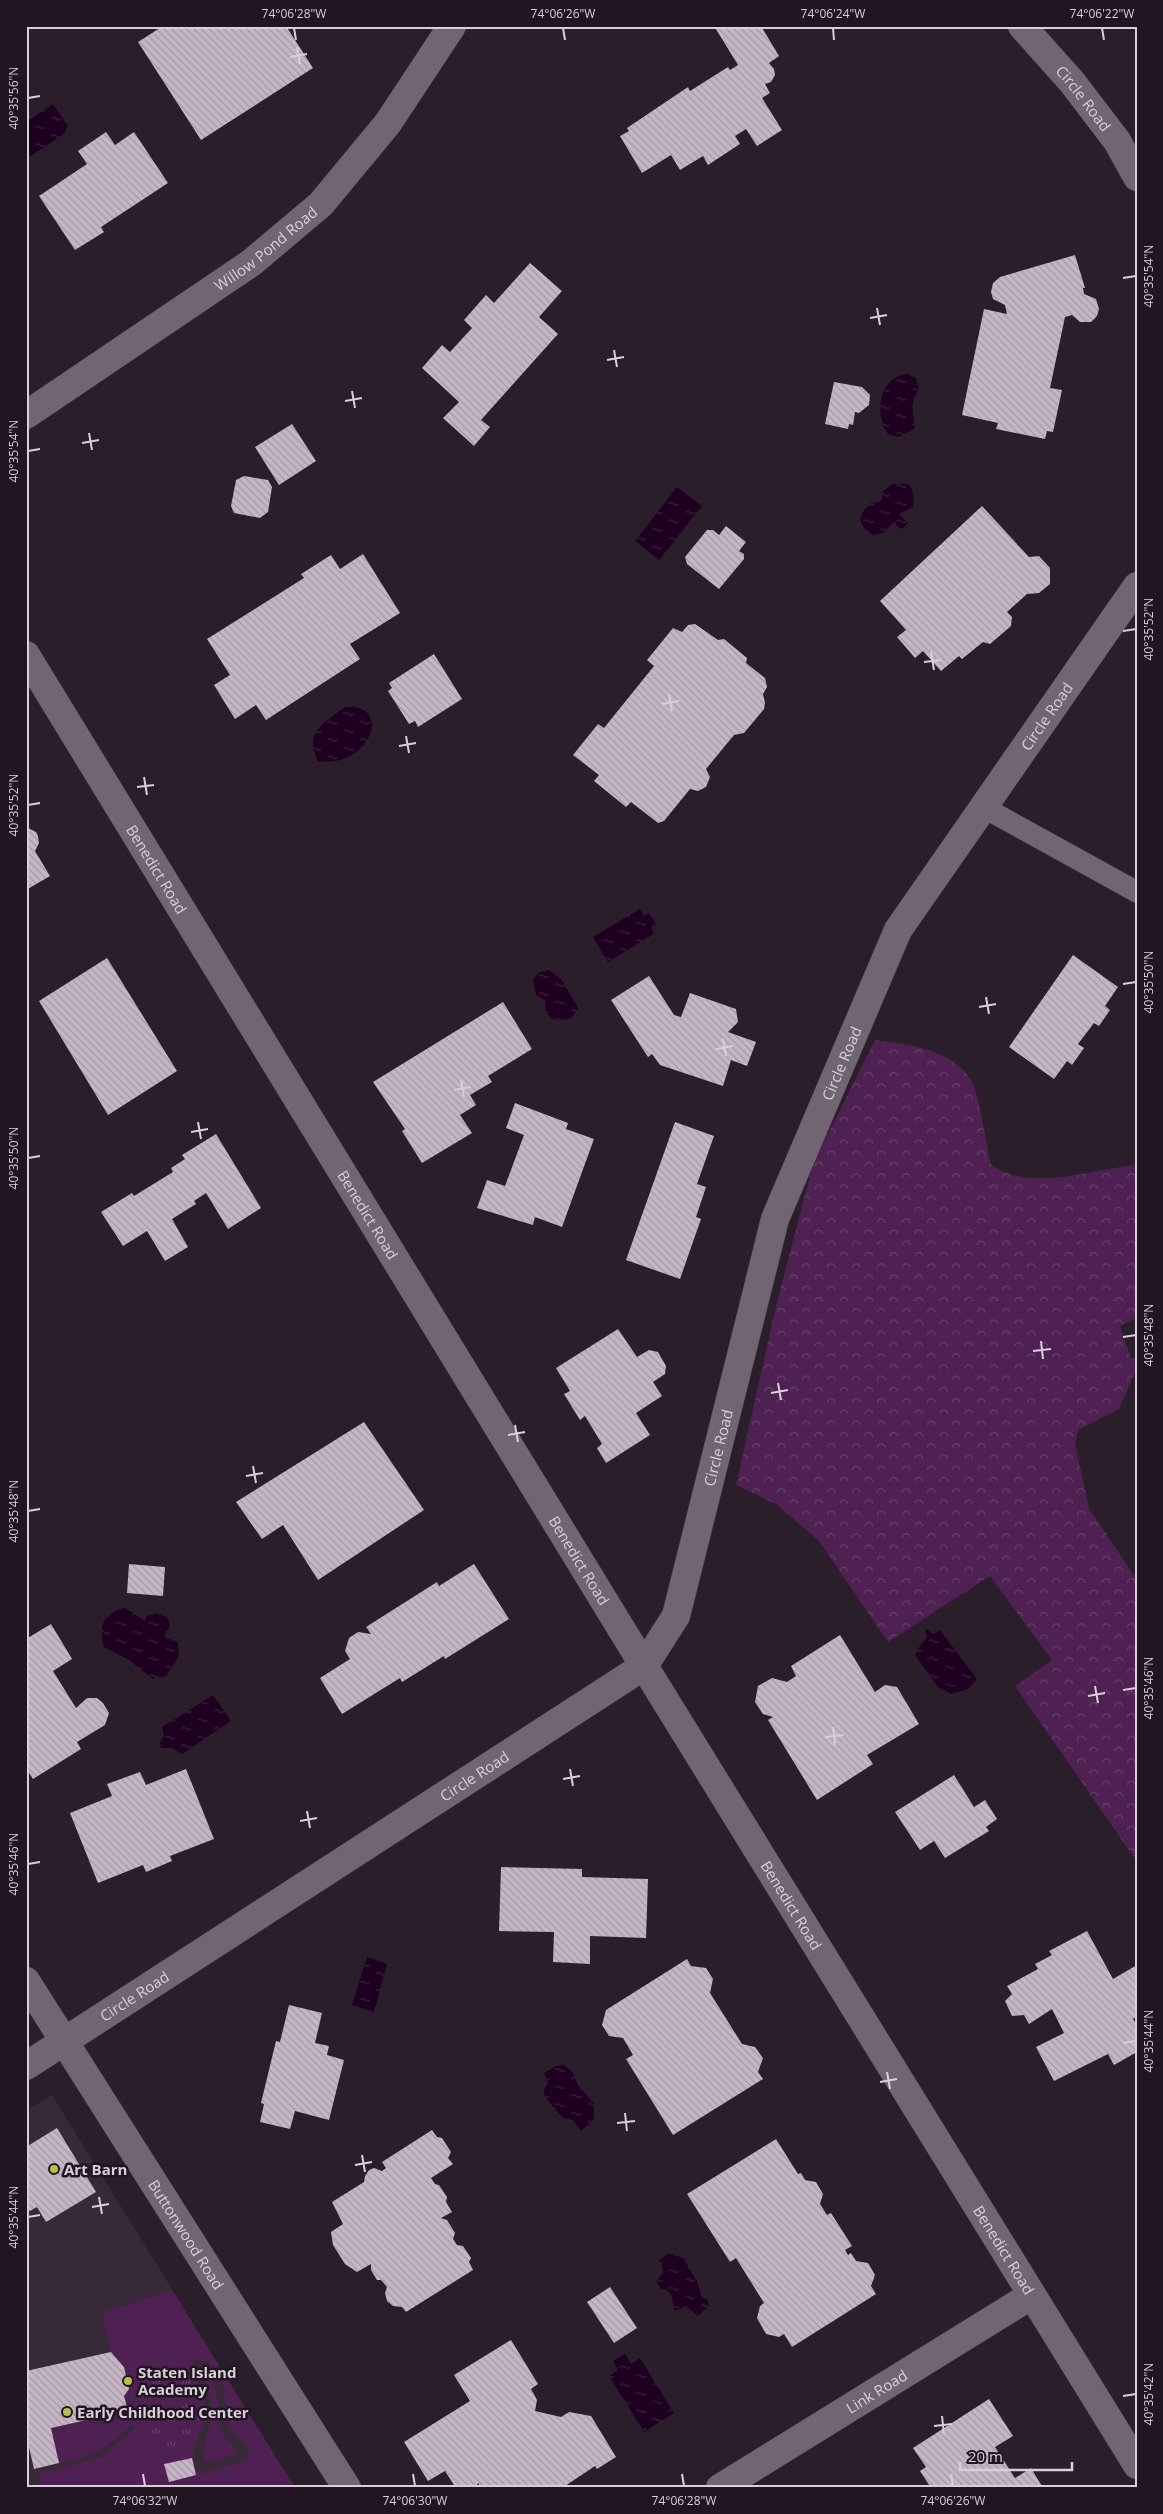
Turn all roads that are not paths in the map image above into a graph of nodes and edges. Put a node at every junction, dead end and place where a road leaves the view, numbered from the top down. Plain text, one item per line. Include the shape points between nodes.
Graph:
1 (452, 26) edge
2 (1022, 26) edge
3 (1137, 177) edge
4 (26, 415) edge
5 (1137, 586) edge
6 (26, 655) edge
7 (983, 807) junction
8 (1137, 892) edge
9 (644, 1666) junction
10 (26, 1981) edge
11 (63, 2042) junction
12 (26, 2066) edge
13 (1032, 2295) junction
14 (1137, 2465) edge
15 (347, 2488) edge
16 (720, 2488) edge

1 - 4 street, Willow Pond Road via 388,123 321,204 252,263
2 - 3 street, Circle Road via 1072,82 1117,140
5 - 7 street, Circle Road
6 - 9 street, Benedict Road
7 - 8 lane
7 - 9 street, Circle Road via 898,930 774,1219 676,1616
9 - 11 street, Circle Road
9 - 13 street, Benedict Road
10 - 11 street, Buttonwood Road
11 - 12 street, Circle Road
11 - 15 street, Buttonwood Road
13 - 14 street, Benedict Road
13 - 16 street, Link Road

